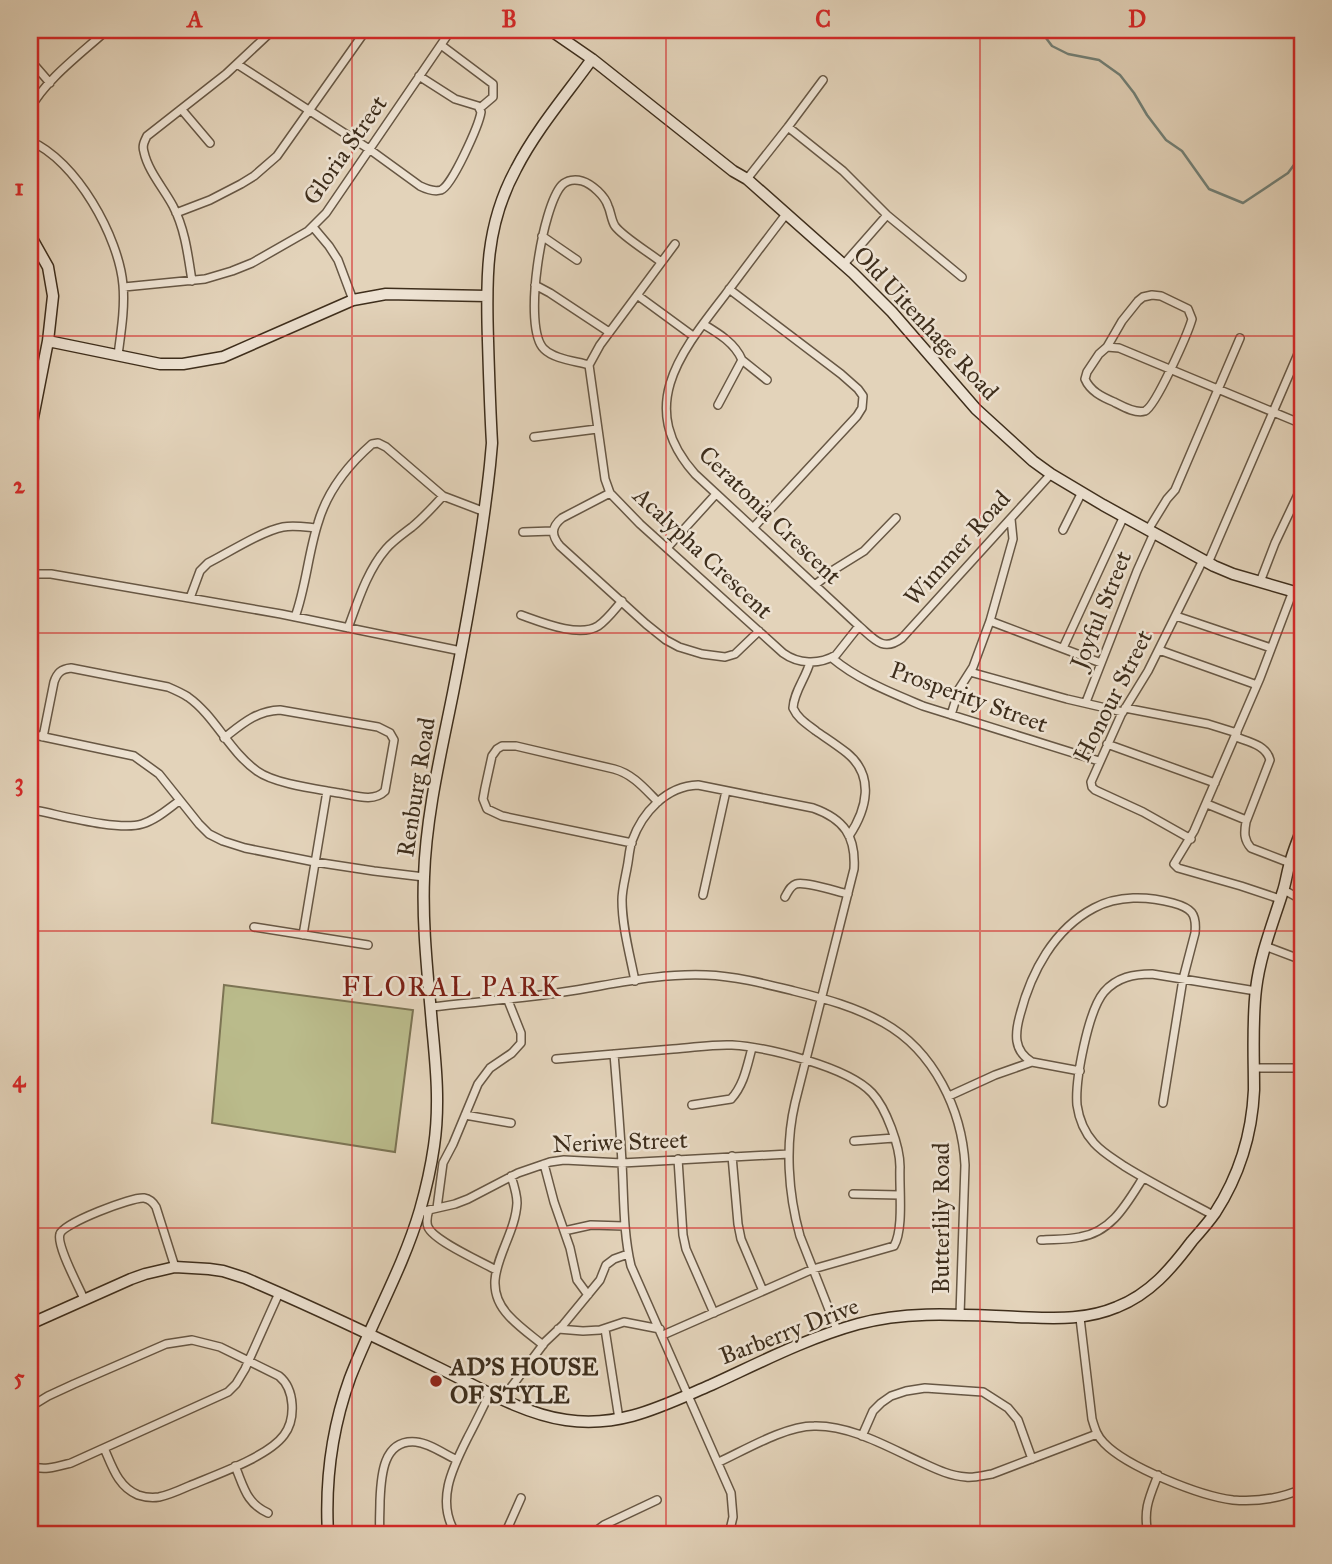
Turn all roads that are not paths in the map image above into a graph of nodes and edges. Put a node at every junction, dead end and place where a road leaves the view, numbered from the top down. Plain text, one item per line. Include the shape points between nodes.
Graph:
1 (107, 30) edge
2 (273, 30) edge
3 (366, 30) edge
4 (451, 30) edge
5 (550, 30) edge
6 (441, 45) junction
7 (592, 59) junction
8 (30, 60) edge
9 (237, 64) junction
10 (419, 76) junction
11 (823, 80) dead end
12 (50, 83) junction
13 (480, 108) junction
14 (30, 109) edge
15 (182, 110) junction
16 (310, 110) junction
17 (788, 127) junction
18 (30, 141) edge
19 (210, 143) dead end
20 (369, 149) junction
21 (747, 179) junction
22 (176, 213) junction
23 (787, 213) junction
24 (887, 215) junction
25 (313, 228) junction
26 (30, 235) edge
27 (542, 236) junction
28 (675, 244) dead end
29 (577, 260) dead end
30 (662, 262) junction
31 (844, 264) junction
32 (962, 277) dead end
33 (192, 281) junction
34 (535, 285) junction
35 (124, 288) junction
36 (729, 289) junction
37 (638, 295) junction
38 (487, 296) junction
39 (352, 300) junction
40 (703, 324) junction
41 (609, 332) junction
42 (693, 336) junction
43 (1240, 338) dead end
44 (47, 341) junction
45 (1107, 347) junction
46 (1301, 348) edge
47 (118, 355) junction
48 (742, 360) junction
49 (589, 365) junction
50 (1170, 370) junction
51 (767, 380) dead end
52 (1218, 390) junction
53 (718, 405) dead end
54 (1274, 412) junction
55 (1302, 424) edge
56 (597, 429) junction
57 (30, 433) edge
58 (534, 438) dead end
59 (1051, 474) junction
60 (1302, 488) edge
61 (1082, 492) junction
62 (610, 493) junction
63 (716, 494) junction
64 (443, 496) junction
65 (485, 512) junction
66 (1124, 516) junction
67 (895, 518) dead end
68 (1011, 519) junction
69 (316, 528) junction
70 (753, 528) junction
71 (1063, 530) dead end
72 (553, 531) junction
73 (1151, 531) junction
74 (523, 532) dead end
75 (667, 548) junction
76 (1205, 561) junction
77 (30, 581) edge
78 (1260, 582) junction
79 (815, 585) junction
80 (1298, 592) edge
81 (190, 598) junction
82 (622, 601) junction
83 (521, 615) dead end
84 (1175, 616) junction
85 (295, 617) junction
86 (990, 621) junction
87 (859, 626) junction
88 (348, 628) junction
89 (759, 631) junction
90 (890, 645) joint
91 (1062, 648) junction
92 (1271, 648) junction
93 (1158, 650) junction
94 (461, 651) junction
95 (832, 657) junction
96 (810, 662) junction
97 (1101, 663) junction
98 (970, 672) junction
99 (1257, 685) junction
100 (1086, 702) junction
101 (1124, 710) junction
102 (951, 715) junction
103 (30, 734) edge
104 (1236, 735) junction
105 (43, 737) junction
106 (224, 738) junction
107 (1107, 744) junction
108 (1099, 761) junction
109 (1215, 783) junction
110 (327, 791) junction
111 (726, 791) junction
112 (179, 801) junction
113 (658, 802) junction
114 (1207, 804) junction
115 (38, 811) dead end
116 (1247, 820) junction
117 (1302, 828) edge
118 (849, 836) junction
119 (1191, 839) junction
120 (632, 843) junction
121 (315, 862) junction
122 (1290, 863) junction
123 (424, 877) junction
124 (848, 894) junction
125 (1282, 894) junction
126 (703, 895) dead end
127 (785, 897) dead end
128 (1302, 900) edge
129 (254, 927) dead end
130 (303, 935) junction
131 (368, 945) dead end
132 (1265, 946) junction
133 (1302, 960) edge
134 (1182, 979) junction
135 (635, 981) junction
136 (1256, 991) junction
137 (507, 998) junction
138 (821, 998) junction
139 (431, 1007) junction
140 (752, 1048) junction
141 (614, 1054) junction
142 (556, 1059) dead end
143 (806, 1060) junction
144 (1032, 1062) junction
145 (1254, 1068) junction
146 (1302, 1068) edge
147 (1080, 1071) junction
148 (949, 1096) junction
149 (1163, 1102) dead end
150 (692, 1105) dead end
151 (465, 1115) junction
152 (511, 1123) dead end
153 (894, 1138) junction
154 (854, 1141) dead end
155 (789, 1154) junction
156 (733, 1156) junction
157 (678, 1159) junction
158 (622, 1163) junction
159 (544, 1164) junction
160 (511, 1177) junction
161 (1143, 1178) junction
162 (853, 1194) dead end
163 (899, 1195) junction
164 (428, 1210) junction
165 (1213, 1215) junction
166 (624, 1226) junction
167 (564, 1231) junction
168 (1041, 1240) dead end
169 (628, 1254) junction
170 (175, 1267) junction
171 (813, 1269) junction
172 (496, 1270) junction
173 (763, 1291) junction
174 (279, 1293) junction
175 (588, 1295) junction
176 (84, 1299) junction
177 (714, 1312) junction
178 (960, 1315) junction
179 (1080, 1318) junction
180 (30, 1324) edge
181 (558, 1329) junction
182 (605, 1329) junction
183 (837, 1330) junction
184 (661, 1332) junction
185 (369, 1334) junction
186 (542, 1345) junction
187 (248, 1361) junction
188 (490, 1393) junction
189 (688, 1395) junction
190 (503, 1398) junction
191 (30, 1407) edge
192 (620, 1419) junction
193 (1097, 1434) junction
194 (862, 1436) junction
195 (104, 1448) junction
196 (1032, 1459) junction
197 (457, 1460) junction
198 (719, 1462) junction
199 (30, 1466) edge
200 (235, 1466) junction
201 (1158, 1475) junction
202 (1302, 1489) edge
203 (520, 1497) dead end
204 (657, 1500) dead end
205 (268, 1513) dead end
206 (328, 1534) edge
207 (380, 1534) edge
208 (456, 1534) edge
209 (505, 1534) edge
210 (592, 1534) edge
211 (729, 1534) edge
212 (1148, 1534) edge

1 - 12 street
2 - 9 street
3 - 16 street
4 - 6 street, Gloria Street
5 - 7 street, Old Uitenhage Road
6 - 10 street, Gloria Street
6 - 13 street via 493,85 493,97
7 - 21 street, Old Uitenhage Road
7 - 38 street, Renburg Road via 535,136 508,186 491,243
8 - 12 street
9 - 15 street
9 - 16 street
10 - 13 street
10 - 20 street, Gloria Street
11 - 17 street
12 - 14 street
13 - 20 street via 477,129 441,190 420,186
15 - 19 street
15 - 22 street via 147,136 143,146
16 - 20 street
16 - 22 street via 277,156 254,176
17 - 21 street
17 - 24 street via 843,171
18 - 35 street via 52,154 82,187 110,235
20 - 25 street, Gloria Street
21 - 23 street, Old Uitenhage Road
22 - 33 street
23 - 31 street, Old Uitenhage Road
23 - 36 street, Ceratonia Crescent
24 - 31 street
24 - 32 street
25 - 33 street, Gloria Street via 252,263
25 - 39 street via 338,260
26 - 44 street via 48,267 52,285
27 - 29 street
27 - 30 street via 562,186 581,180 606,200 616,227
27 - 34 street
28 - 30 street
30 - 37 street
31 - 59 street, Old Uitenhage Road via 976,409
33 - 35 street, Gloria Street
34 - 41 street
34 - 49 street via 541,345 553,355
35 - 47 street
36 - 40 street, Ceratonia Crescent
36 - 70 street via 863,396 857,416
37 - 41 street
37 - 42 street
38 - 39 street via 386,294
38 - 65 street, Renburg Road via 492,443
39 - 47 street via 223,357 160,364
40 - 42 street, Ceratonia Crescent
40 - 48 street via 724,337
41 - 49 street
42 - 63 street, Ceratonia Crescent via 673,375 667,419 684,462
43 - 52 street, Joyful Street
44 - 47 street
44 - 57 street
45 - 50 street
45 - 50 street via 1085,379 1107,400 1135,411 1147,410
45 - 50 street via 1138,301 1161,296 1188,309 1192,319
46 - 54 street, Honour Street
48 - 51 street
48 - 53 street
49 - 56 street, Acalypha Crescent
50 - 52 street
52 - 54 street
52 - 73 street, Joyful Street via 1175,490
54 - 55 street
54 - 76 street, Honour Street
56 - 58 street
56 - 62 street, Acalypha Crescent
59 - 61 street, Old Uitenhage Road
59 - 68 street, Wimmer Road
60 - 78 street
61 - 66 street, Old Uitenhage Road
61 - 71 street
62 - 72 street via 562,518
62 - 75 street, Acalypha Crescent
63 - 70 street, Ceratonia Crescent
63 - 75 street
64 - 65 street
64 - 69 street via 386,447 375,443 332,490
64 - 88 street via 385,550 365,583
65 - 94 street, Renburg Road
66 - 73 street, Old Uitenhage Road
66 - 91 street
67 - 79 street via 864,551
68 - 86 street via 1013,539
68 - 90 street, Wimmer Road via 902,638
69 - 81 street via 273,529 208,563
69 - 85 street
70 - 79 street, Ceratonia Crescent
72 - 74 street
72 - 82 street via 560,546
73 - 76 street, Old Uitenhage Road
73 - 97 street, Joyful Street
75 - 89 street, Acalypha Crescent
76 - 78 street, Old Uitenhage Road
76 - 84 street, Honour Street
77 - 81 street via 45,573
78 - 80 street, Old Uitenhage Road
79 - 87 street, Ceratonia Crescent
80 - 92 street
81 - 85 street
82 - 83 street via 599,625 586,630
82 - 89 street via 666,640 702,654 731,656
84 - 92 street
84 - 93 street, Honour Street
85 - 88 street
86 - 91 street
86 - 98 street
87 - 90 street, Ceratonia Crescent via 877,642
87 - 95 street
88 - 94 street
89 - 96 street, Acalypha Crescent via 793,660
91 - 97 street
92 - 99 street
93 - 99 street
93 - 101 street, Honour Street
94 - 123 street, Renburg Road via 437,772
95 - 96 street
95 - 102 street, Prosperity Street via 897,695
96 - 118 street via 793,708 858,767 866,798
97 - 100 street, Joyful Street
98 - 100 street
98 - 102 street
99 - 104 street
100 - 101 street
101 - 104 street via 1208,724
101 - 107 street, Honour Street
102 - 108 street, Prosperity Street
103 - 105 street
104 - 109 street
104 - 116 street via 1268,752 1270,760
105 - 106 street via 57,674 71,668 180,692
105 - 112 street via 134,756 159,774
106 - 110 street via 259,773
106 - 110 street via 253,716 280,710 378,726 390,733 394,740 385,791 372,798
107 - 108 street, Honour Street
107 - 109 street
108 - 119 street, Honour Street via 1091,782 1095,790
109 - 114 street
110 - 121 street
111 - 113 street via 689,785
111 - 118 street via 827,813
111 - 126 street
112 - 115 street via 152,820 129,826
112 - 121 street via 209,834 223,841
113 - 120 street
113 - 120 street via 623,771 516,746 502,746 492,756 483,799 492,812
114 - 116 street
114 - 119 street
116 - 122 street via 1245,838 1251,848
117 - 122 street, Barberry Drive
118 - 124 street via 855,857
119 - 125 street via 1175,861 1176,867
120 - 135 street via 622,899
121 - 123 street
121 - 130 street
122 - 125 street, Barberry Drive
123 - 139 street, Renburg Road
124 - 127 street via 798,883
124 - 138 street
125 - 128 street
125 - 132 street, Barberry Drive
129 - 130 street
130 - 131 street
132 - 133 street
132 - 136 street, Barberry Drive
134 - 136 street
134 - 144 street via 1196,925 1189,909 1150,898 1112,901 1094,908 1052,945 1025,995 1016,1040
134 - 147 street via 1138,974 1104,992 1090,1019
134 - 149 street
135 - 137 street, Butterlily Road
135 - 138 street, Butterlily Road via 727,976
136 - 145 street, Barberry Drive
137 - 139 street, Butterlily Road
137 - 151 street via 521,1043 484,1074
138 - 143 street
138 - 148 street, Butterlily Road via 867,1014 897,1031 936,1074
139 - 164 street, Renburg Road via 437,1120
140 - 141 street via 732,1045
140 - 143 street
140 - 150 street via 744,1078 732,1099
141 - 142 street
141 - 158 street
143 - 153 street via 840,1072 872,1093
143 - 155 street via 789,1127
144 - 147 street
144 - 148 street
145 - 146 street
145 - 165 street, Barberry Drive via 1245,1149
147 - 161 street via 1078,1111 1088,1135 1108,1156
148 - 178 street, Butterlily Road via 965,1165
151 - 152 street
151 - 164 street
153 - 154 street
153 - 163 street via 900,1158
155 - 156 street, Neriwe Street
155 - 171 street via 795,1221
156 - 157 street, Neriwe Street
156 - 173 street via 741,1239
157 - 158 street, Neriwe Street
157 - 177 street via 686,1249
158 - 159 street, Neriwe Street via 564,1160
158 - 166 street
159 - 160 street, Neriwe Street
159 - 167 street
160 - 164 street, Neriwe Street via 468,1199
160 - 172 street via 517,1205
161 - 165 street
161 - 168 street via 1120,1213 1099,1231 1077,1238
162 - 163 street
163 - 171 street via 900,1227 894,1246
164 - 172 street via 432,1232
164 - 185 street, Renburg Road
165 - 179 street, Barberry Drive via 1171,1269 1149,1289 1117,1307
166 - 167 street via 591,1225
166 - 169 street
167 - 175 street via 577,1280
169 - 175 street via 607,1263
169 - 184 street
170 - 174 street, Barberry Drive via 223,1271
170 - 176 street, Barberry Drive via 138,1276
170 - 176 street via 153,1202 143,1198 125,1202 60,1233 62,1251
171 - 173 street
171 - 183 street
172 - 186 street via 494,1281 501,1304
173 - 177 street
174 - 185 street, Barberry Drive
174 - 187 street
175 - 181 street
176 - 180 street, Barberry Drive
177 - 184 street
178 - 179 street, Barberry Drive
178 - 183 street, Barberry Drive via 886,1318
179 - 193 street
181 - 182 street
181 - 186 street
182 - 184 street via 624,1322
182 - 192 street
183 - 189 street, Barberry Drive
184 - 189 street
185 - 188 street, Barberry Drive
185 - 206 street, Renburg Road via 334,1438 328,1475
186 - 190 street
187 - 191 street via 207,1343 179,1342
187 - 195 street via 228,1392
187 - 200 street via 285,1381 292,1405 284,1435 263,1453
188 - 190 street, Barberry Drive
188 - 197 street
189 - 192 street, Barberry Drive
189 - 198 street
190 - 192 street, Barberry Drive via 565,1420
193 - 196 street
193 - 201 street via 1118,1456
194 - 196 street via 964,1478 992,1474
194 - 196 street via 873,1411 891,1396 925,1388 984,1392 1018,1420
194 - 198 street via 832,1427 805,1426
195 - 199 street via 53,1468
195 - 200 street via 126,1488 149,1498
197 - 207 street via 420,1443 395,1448 383,1466
197 - 208 street via 446,1499
198 - 211 street via 731,1493
200 - 205 street via 249,1499
201 - 202 street via 1197,1492 1235,1500 1273,1498
201 - 212 street via 1145,1514
203 - 209 street
204 - 210 street

